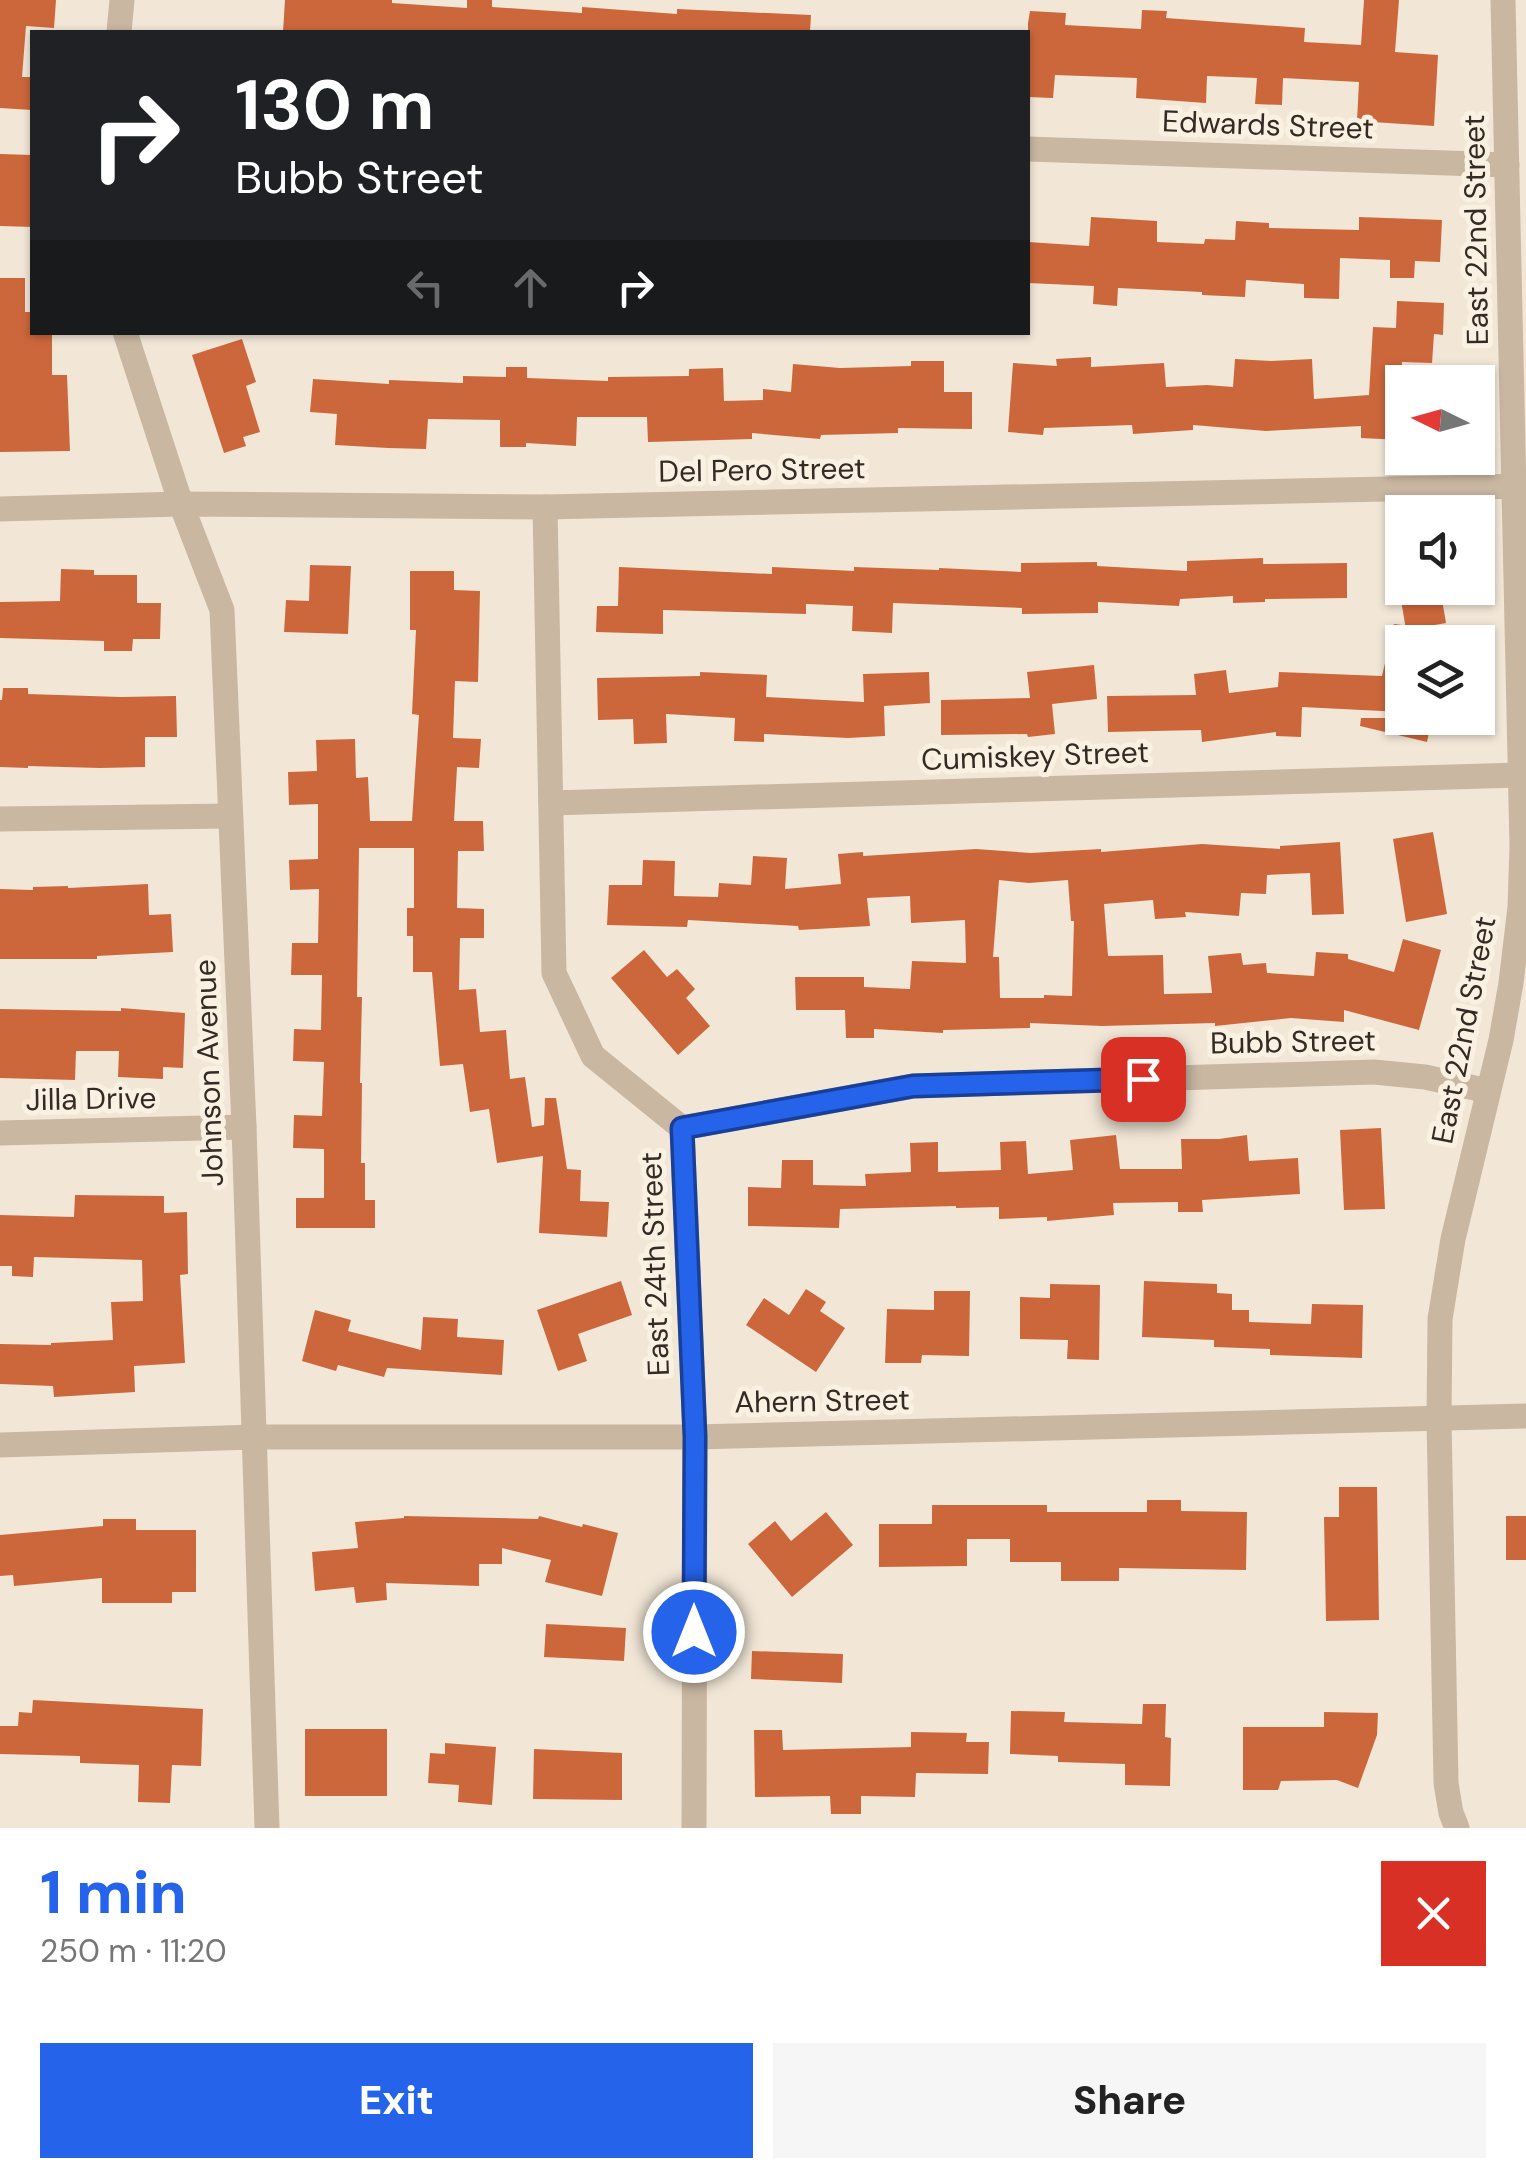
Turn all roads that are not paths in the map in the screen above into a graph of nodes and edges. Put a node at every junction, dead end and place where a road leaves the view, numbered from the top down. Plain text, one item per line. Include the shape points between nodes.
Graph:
1 (122, 0) edge
2 (1502, 0) edge
3 (119, 30) edge
4 (1030, 149) edge
5 (1507, 165) junction
6 (126, 335) edge
7 (1520, 486) edge
8 (181, 504) junction
9 (546, 508) junction
10 (0, 509) edge
11 (1520, 775) junction
12 (551, 803) junction
13 (230, 816) junction
14 (0, 819) edge
15 (1488, 1091) junction
16 (244, 1127) junction
17 (682, 1128) junction
18 (0, 1134) edge
19 (1526, 1416) edge
20 (1439, 1419) junction
21 (254, 1437) junction
22 (695, 1437) junction
23 (0, 1444) edge
24 (267, 1828) edge
25 (694, 1828) edge
26 (1457, 1828) edge

1 - 3 street
2 - 5 street, East 22nd Street
4 - 5 street, Edwards Street
5 - 7 street, East 22nd Street
6 - 8 street, Johnson Avenue
7 - 9 street, Del Pero Street
7 - 11 street, East 22nd Street
8 - 9 street, Del Pero Street
8 - 10 street, Del Pero Street
8 - 13 street, Johnson Avenue via 222,610
9 - 12 street, East 24th Street
11 - 12 street, Cumiskey Street
11 - 15 street, East 22nd Street via 1520,908
12 - 17 street, East 24th Street via 554,973 593,1056
13 - 14 street
13 - 16 street, Johnson Avenue
15 - 17 street, Bubb Street via 1374,1072 913,1086
15 - 20 street, East 22nd Street via 1444,1285
16 - 18 street, Jilla Drive
16 - 21 street, Johnson Avenue
17 - 22 street, East 24th Street
19 - 20 street, Ahern Street
20 - 22 street, Ahern Street
20 - 26 street, East 22nd Street via 1446,1782
21 - 22 street, Ahern Street
21 - 23 street, Ahern Street
21 - 24 street, Johnson Avenue
22 - 25 street, East 24th Street

